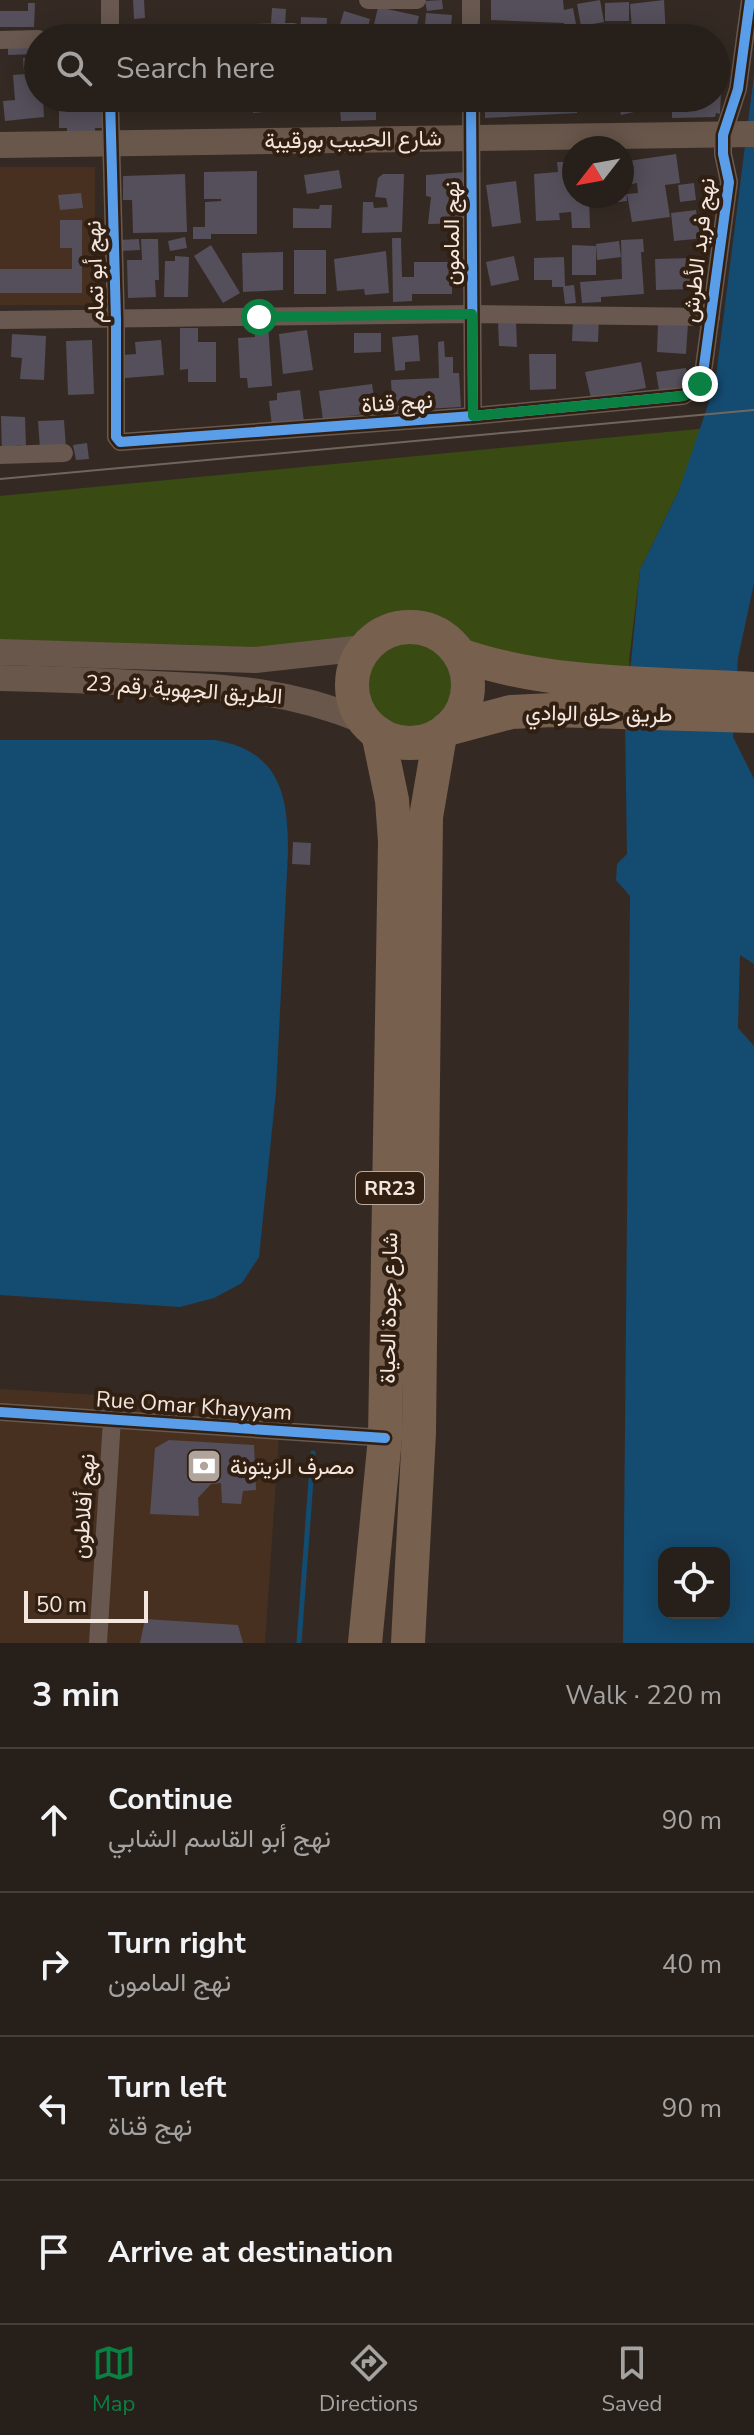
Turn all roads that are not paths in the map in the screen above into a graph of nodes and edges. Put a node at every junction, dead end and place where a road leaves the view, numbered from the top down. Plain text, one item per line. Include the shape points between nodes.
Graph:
1 (110, 0) edge
2 (368, 0) edge
3 (417, 0) edge
4 (471, 0) edge
5 (750, 0) edge
6 (110, 24) edge
7 (471, 24) edge
8 (24, 39) edge
9 (0, 40) edge
10 (110, 112) edge
11 (471, 112) edge
12 (735, 135) edge
13 (470, 138) junction
14 (109, 144) junction
15 (0, 145) edge
16 (472, 314) junction
17 (711, 317) junction
18 (0, 320) edge
19 (116, 320) junction
20 (704, 366) joint
21 (473, 416) junction
22 (121, 443) joint
23 (64, 453) dead end
24 (0, 455) edge
25 (364, 648) junction
26 (0, 652) edge
27 (460, 655) junction
28 (0, 678) edge
29 (605, 696) junction
30 (753, 702) edge
31 (371, 727) junction
32 (443, 732) junction
33 (0, 1412) edge
34 (112, 1419) junction
35 (385, 1438) junction
36 (98, 1643) edge
37 (365, 1643) edge
38 (408, 1643) edge

1 - 6 street
2 - 3 street
4 - 7 street
5 - 12 street, نهج فريد الأطرش
8 - 9 street
10 - 14 street, نهج أبو تمام
11 - 13 street, نهج المامون
12 - 13 main road, شارع الحبيب بورقيبة
12 - 17 street, نهج فريد الأطرش via 723,154 729,182
13 - 14 main road, شارع الحبيب بورقيبة
13 - 16 street, نهج المامون
14 - 15 main road, شارع الحبيب بورقيبة
14 - 19 street, نهج أبو تمام
16 - 17 street
16 - 19 street
16 - 21 street, نهج المامون
17 - 20 street, نهج فريد الأطرش
18 - 19 street
19 - 22 street, نهج أبو تمام via 116,437
20 - 21 street, نهج قناة via 700,384 687,396
21 - 22 street, نهج قناة
23 - 24 street
25 - 26 main road, الطريق الجهوية رقم 23 via 255,660
25 - 27 highway, الطريق الجهوية رقم 23 via 387,632 414,627 432,631
25 - 31 highway, RR23 via 352,684 355,703
27 - 29 highway, طريق حلق الوادي
27 - 32 highway, RR23 via 467,694 460,713
28 - 31 main road, الطريق الجهوية رقم 23 via 235,688 329,706
29 - 30 highway, طريق حلق الوادي
29 - 32 highway, طريق حلق الوادي via 553,710 511,712
31 - 32 highway, الطريق الجهوية رقم 23 via 408,743
31 - 35 highway, شارع جودة الحياة / RR23 via 392,800 395,841
32 - 38 highway, شارع جودة الحياة / RR23 via 426,817 419,1432
33 - 34 street, Rue Omar Khayyam
34 - 35 street, Rue Omar Khayyam
34 - 36 street, نهج أفلاطون
35 - 37 highway, شارع جودة الحياة / RR23

